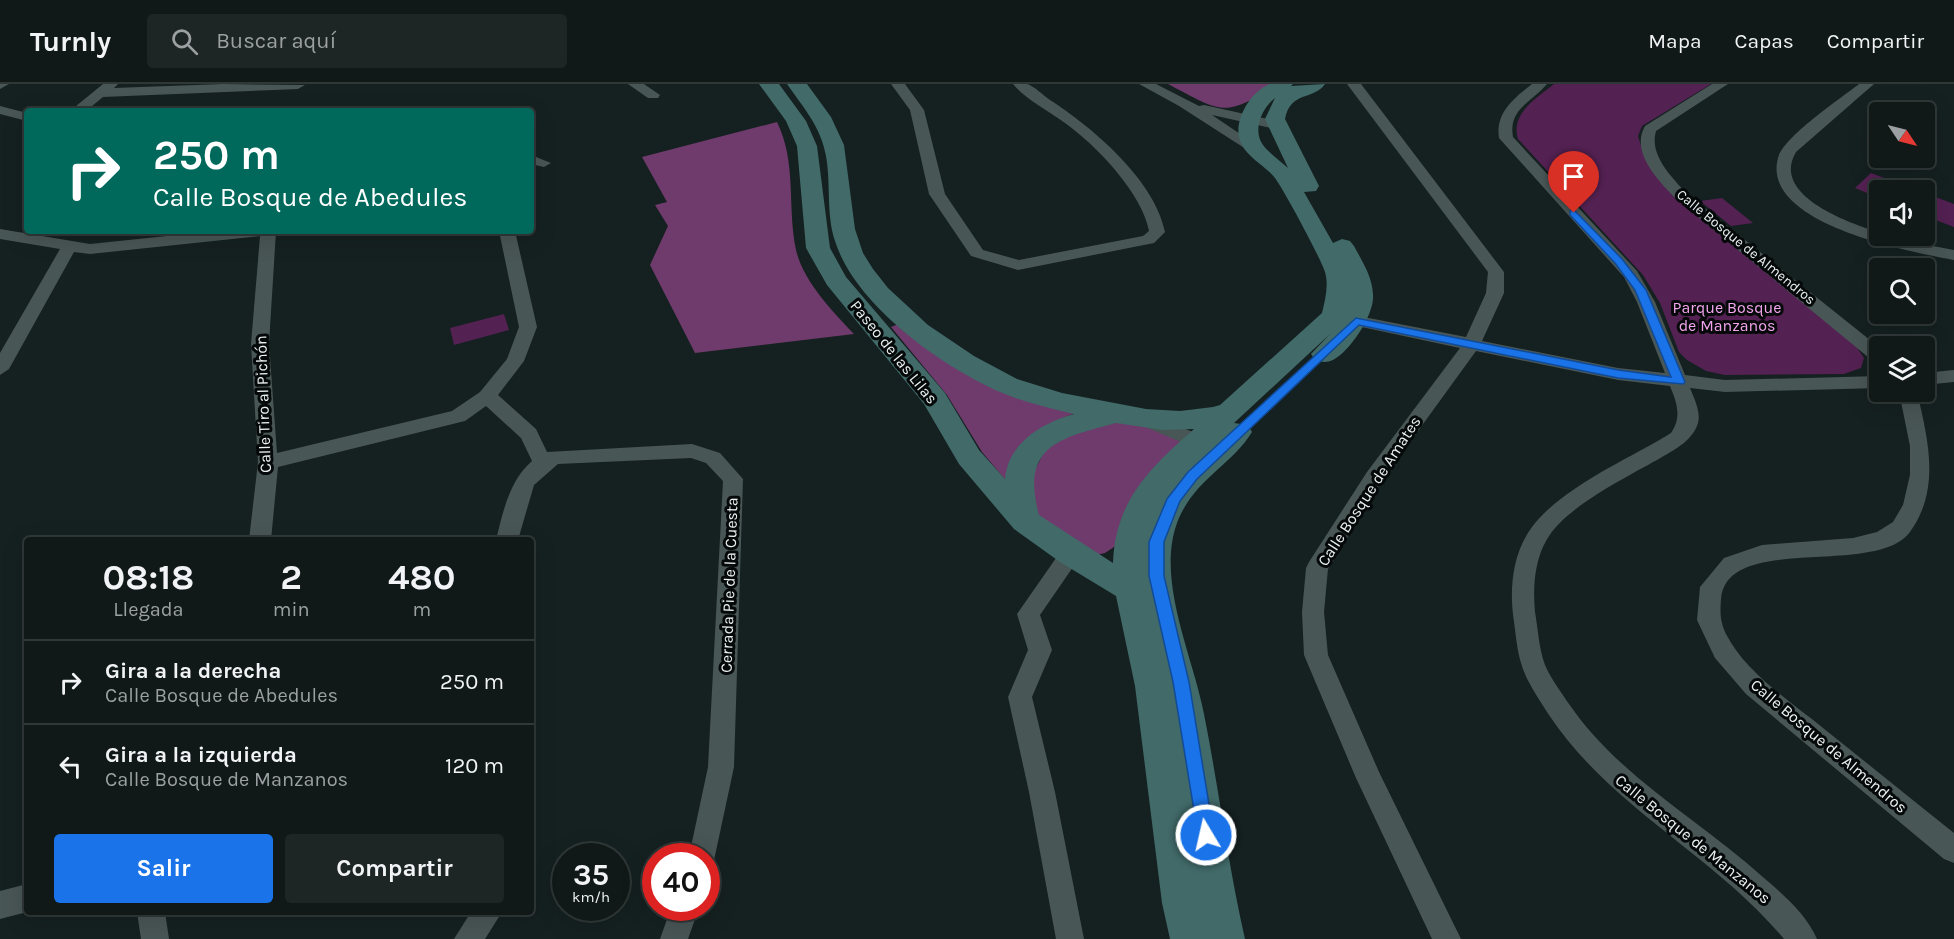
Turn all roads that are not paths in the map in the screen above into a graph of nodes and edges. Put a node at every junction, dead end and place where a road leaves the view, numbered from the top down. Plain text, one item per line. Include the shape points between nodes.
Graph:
1 (112, 84) edge
2 (635, 84) edge
3 (769, 84) edge
4 (797, 84) edge
5 (898, 84) edge
6 (1020, 84) edge
7 (1146, 84) edge
8 (1283, 84) edge
9 (1315, 84) edge
10 (1354, 84) edge
11 (1540, 84) edge
12 (1721, 84) edge
13 (1867, 84) edge
14 (298, 85) edge
15 (100, 93) junction
16 (653, 95) dead end
17 (1184, 103) junction
18 (81, 108) edge
19 (0, 110) edge
20 (24, 116) edge
21 (1261, 132) junction
22 (0, 234) edge
23 (232, 234) edge
24 (268, 234) edge
25 (508, 234) edge
26 (69, 247) junction
27 (1954, 255) edge
28 (1345, 319) junction
29 (1472, 344) junction
30 (1869, 349) edge
31 (0, 369) edge
32 (1954, 376) edge
33 (1935, 378) edge
34 (1679, 382) junction
35 (1869, 382) edge
36 (487, 396) junction
37 (1910, 402) edge
38 (1233, 411) junction
39 (1131, 417) junction
40 (1208, 446) junction
41 (268, 462) junction
42 (542, 462) junction
43 (1025, 521) junction
44 (260, 537) edge
45 (508, 537) edge
46 (1071, 554) junction
47 (1131, 589) junction
48 (706, 843) edge
49 (1954, 850) edge
50 (24, 899) edge
51 (0, 905) edge
52 (151, 915) edge
53 (486, 915) edge
54 (680, 921) edge
55 (155, 939) edge
56 (468, 939) edge
57 (674, 939) edge
58 (1070, 939) edge
59 (1190, 939) edge
60 (1225, 939) edge
61 (1447, 939) edge
62 (1803, 939) edge

1 - 15 street
2 - 16 street
3 - 43 street, Paseo de las Lilas via 796,121 807,146 814,222 824,262 858,309 935,399 969,457
4 - 39 street, Paseo de las Lilas via 821,116 833,142 847,244 885,300 949,351 991,377 1032,394
5 - 6 street via 916,110 937,194 977,253 1018,265 1149,240 1157,232 1158,224 1151,208 1091,136
7 - 17 street
8 - 21 street via 1259,102
9 - 21 street via 1282,100
10 - 29 street, Calle Bosque de Amates via 1496,272 1495,293
11 - 34 street, Calle Bosque de Manzanos via 1512,107 1504,127 1506,138 1630,275 1646,302
12 - 30 street, Calle Bosque de Almendros via 1650,129 1647,142 1657,165 1680,195
13 - 27 street via 1798,140 1785,158 1785,177 1796,195 1821,215 1863,235
14 - 15 street
15 - 18 street
17 - 21 street
17 - 21 street via 1212,122
19 - 20 street
21 - 28 street via 1358,272 1361,297
22 - 26 street via 29,236
23 - 26 street via 90,249
24 - 41 street, Calle Tiro al Pichón via 260,344
25 - 36 street via 528,327 515,361
26 - 31 street
28 - 29 street
28 - 38 street
28 - 40 street
29 - 34 street via 1618,374
29 - 61 street, Calle Bosque de Amates via 1374,477 1317,568 1313,612 1316,655 1369,778
32 - 33 street
34 - 35 street via 1725,386
34 - 62 street, Calle Bosque de Manzanos via 1687,404 1688,423 1678,438 1561,510 1540,533 1525,564 1522,604 1534,665 1566,723 1622,784 1760,893 1785,915
36 - 41 street via 458,416
36 - 42 street via 525,428
37 - 49 street, Calle Bosque de Almendros via 1920,446 1920,475 1914,505 1901,528 1883,539 1853,546 1762,554 1732,564 1711,587 1708,620 1724,651 1755,687
38 - 39 street, Paseo de las Lilas via 1187,421
38 - 40 street
39 - 40 street, Paseo de las Lilas
39 - 43 street via 1070,423 1035,445 1020,476
40 - 47 street via 1171,464 1142,504 1130,537
40 - 60 street via 1166,512 1156,542 1156,563 1158,588 1181,682
41 - 44 street, Calle Tiro al Pichón
42 - 45 street via 522,487
42 - 48 street, Cerrada Pie de la Cuesta via 566,454 692,451 713,458 733,478 721,767
43 - 46 street, Paseo de las Lilas
46 - 47 street, Paseo de las Lilas
46 - 58 street via 1028,614 1040,650 1020,698
47 - 59 street via 1152,684
50 - 51 street
52 - 55 street
53 - 56 street
54 - 57 street

